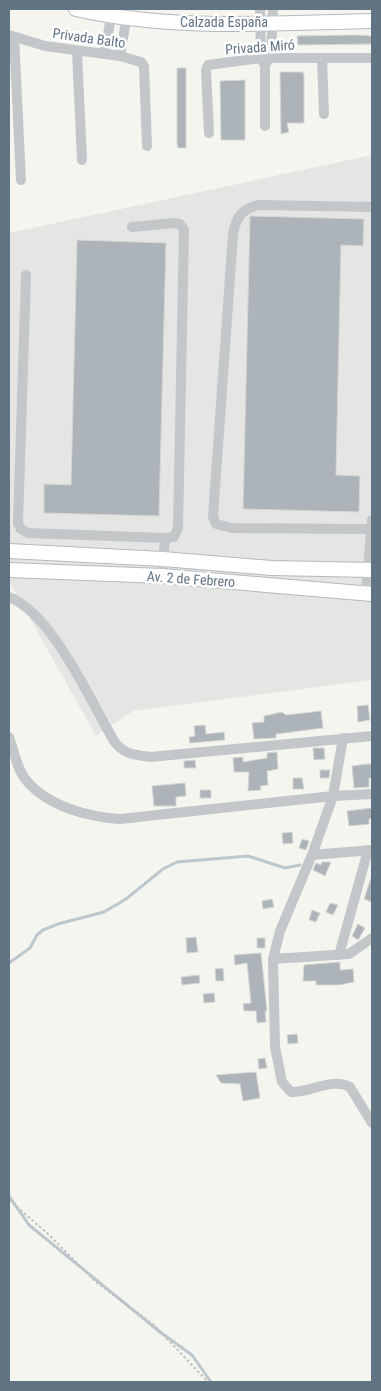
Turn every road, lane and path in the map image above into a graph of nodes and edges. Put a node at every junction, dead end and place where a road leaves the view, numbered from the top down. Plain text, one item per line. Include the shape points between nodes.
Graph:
1 (76, 9) edge
2 (112, 13) edge
3 (127, 14) edge
4 (267, 16) edge
5 (372, 21) edge
6 (11, 36) edge
7 (77, 52) junction
8 (105, 54) junction
9 (120, 56) junction
10 (322, 58) junction
11 (372, 58) edge
12 (265, 61) junction
13 (324, 114) dead end
14 (265, 126) dead end
15 (209, 133) dead end
16 (147, 146) dead end
17 (82, 160) dead end
18 (21, 180) dead end
19 (372, 207) edge
20 (132, 227) dead end
21 (26, 275) dead end
22 (372, 520) edge
23 (372, 529) edge
24 (165, 538) junction
25 (9, 551) edge
26 (163, 559) junction
27 (9, 570) edge
28 (370, 570) edge
29 (162, 576) junction
30 (369, 594) edge
31 (9, 597) edge
32 (372, 736) edge
33 (9, 737) edge
34 (343, 738) junction
35 (372, 794) edge
36 (333, 796) junction
37 (370, 850) edge
38 (312, 855) junction
39 (372, 938) edge
40 (339, 955) junction
41 (273, 959) junction
42 (372, 1123) edge
43 (9, 1200) edge
44 (208, 1382) edge

1 - 2 main road, Calzada España
2 - 3 main road, Calzada España
2 - 8 street
3 - 4 main road, Calzada España via 174,22
3 - 9 street
4 - 5 main road, Calzada España
4 - 12 street
6 - 7 street, Privada Balto
6 - 18 street
7 - 8 street, Privada Balto
7 - 17 street
8 - 9 street, Privada Balto
9 - 16 street, Privada Balto via 137,59 144,66
10 - 11 street, Privada Miró
10 - 12 street, Privada Miró
10 - 13 street
12 - 14 street, Privada Miró
12 - 15 street, Privada Miró via 207,68
19 - 23 street via 259,205 243,210 237,218 232,234 213,512 216,524 232,528
20 - 24 street via 174,223 180,224 184,230 178,528 174,536
21 - 24 street via 18,523 21,529 28,533
22 - 23 street
23 - 28 street
24 - 26 street
25 - 26 main road, Av. 2 de Febrero
26 - 28 main road, Av. 2 de Febrero via 272,568
26 - 29 street
27 - 29 main road, Av. 2 de Febrero
28 - 30 street
29 - 30 main road, Av. 2 de Febrero
31 - 34 street via 34,612 72,665 120,750 131,755 150,757
32 - 34 street
33 - 36 street via 25,779 44,798 103,818 120,819
34 - 36 street
35 - 36 street
36 - 38 street
37 - 38 street
37 - 40 street
38 - 41 street via 280,931
39 - 40 street via 349,954
40 - 41 street
41 - 42 street via 275,1047 282,1082 291,1092 346,1084
43 - 44 path via 96,1282 154,1325

